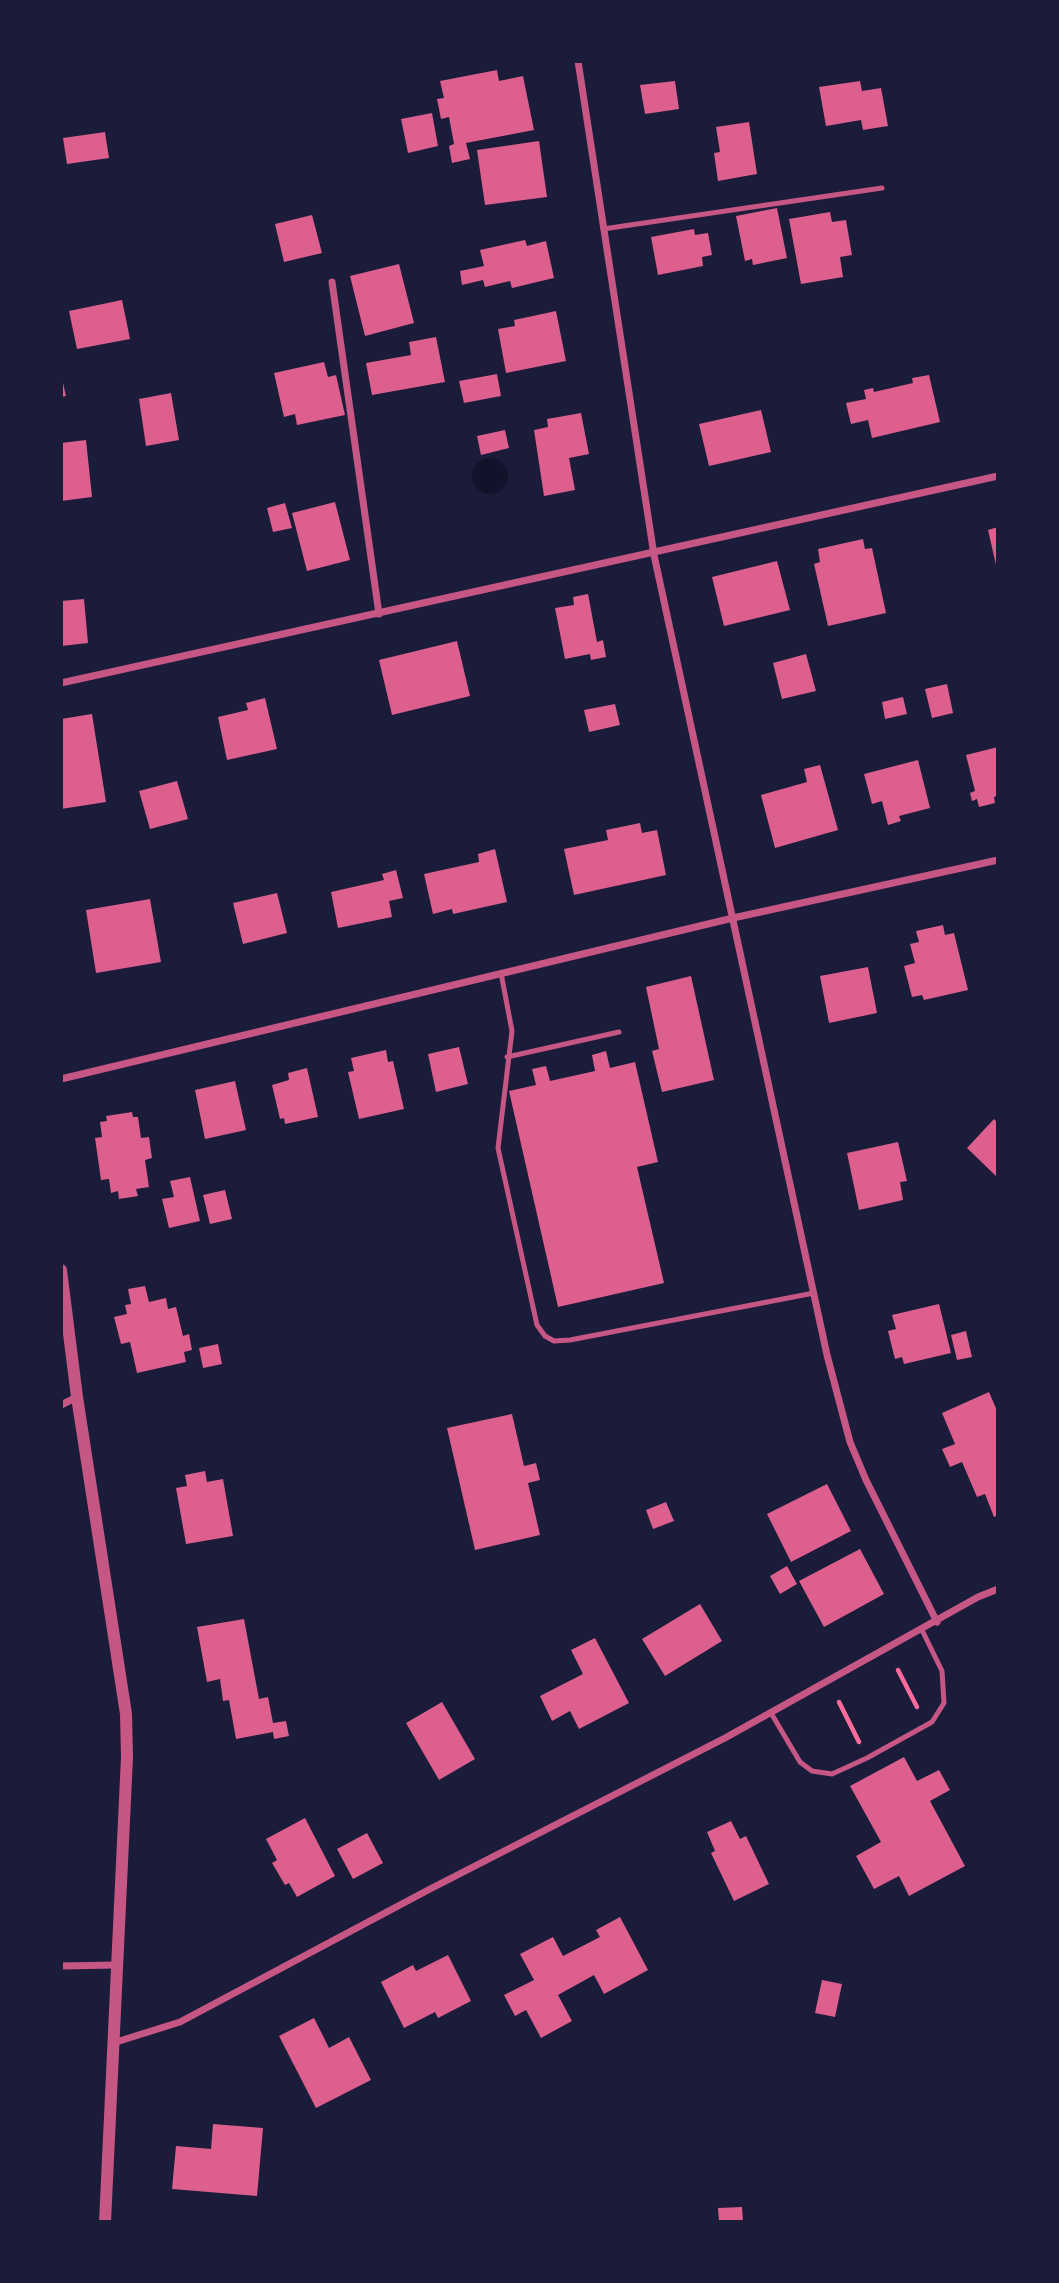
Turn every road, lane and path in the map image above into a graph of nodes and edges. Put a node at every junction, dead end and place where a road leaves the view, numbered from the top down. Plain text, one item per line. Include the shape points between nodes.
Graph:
1 (578, 61) edge
2 (881, 188) dead end
3 (603, 229) junction
4 (332, 282) dead end
5 (998, 476) edge
6 (654, 555) junction
7 (379, 614) junction
8 (61, 684) edge
9 (998, 860) edge
10 (733, 918) junction
11 (501, 973) junction
12 (619, 1032) dead end
13 (507, 1057) junction
14 (61, 1079) edge
15 (61, 1270) edge
16 (814, 1293) junction
17 (77, 1397) junction
18 (61, 1405) edge
19 (998, 1589) edge
20 (936, 1622) junction
21 (922, 1630) junction
22 (898, 1670) dead end
23 (839, 1702) dead end
24 (771, 1713) junction
25 (926, 1725) junction
26 (867, 1758) junction
27 (116, 1965) junction
28 (61, 1966) edge
29 (113, 2043) junction
30 (105, 2222) edge

1 - 3 street
2 - 3 lane
3 - 6 street
4 - 7 street
5 - 6 street
6 - 7 street
6 - 10 street
7 - 8 street
9 - 10 street
10 - 11 street
10 - 16 street
11 - 13 lane via 512,1031
11 - 14 street
12 - 13 lane
13 - 16 lane via 498,1148 537,1325 545,1336 554,1341 570,1340
15 - 17 street
16 - 20 street via 850,1442
17 - 18 street
17 - 27 street via 126,1714
19 - 20 street
20 - 21 street
21 - 24 street
21 - 25 lane via 942,1671 946,1693 939,1715
22 - 25 path
23 - 26 path
24 - 26 lane via 800,1762 812,1771 832,1774
24 - 29 street via 180,2022
25 - 26 lane
27 - 28 street
27 - 29 street
29 - 30 street

